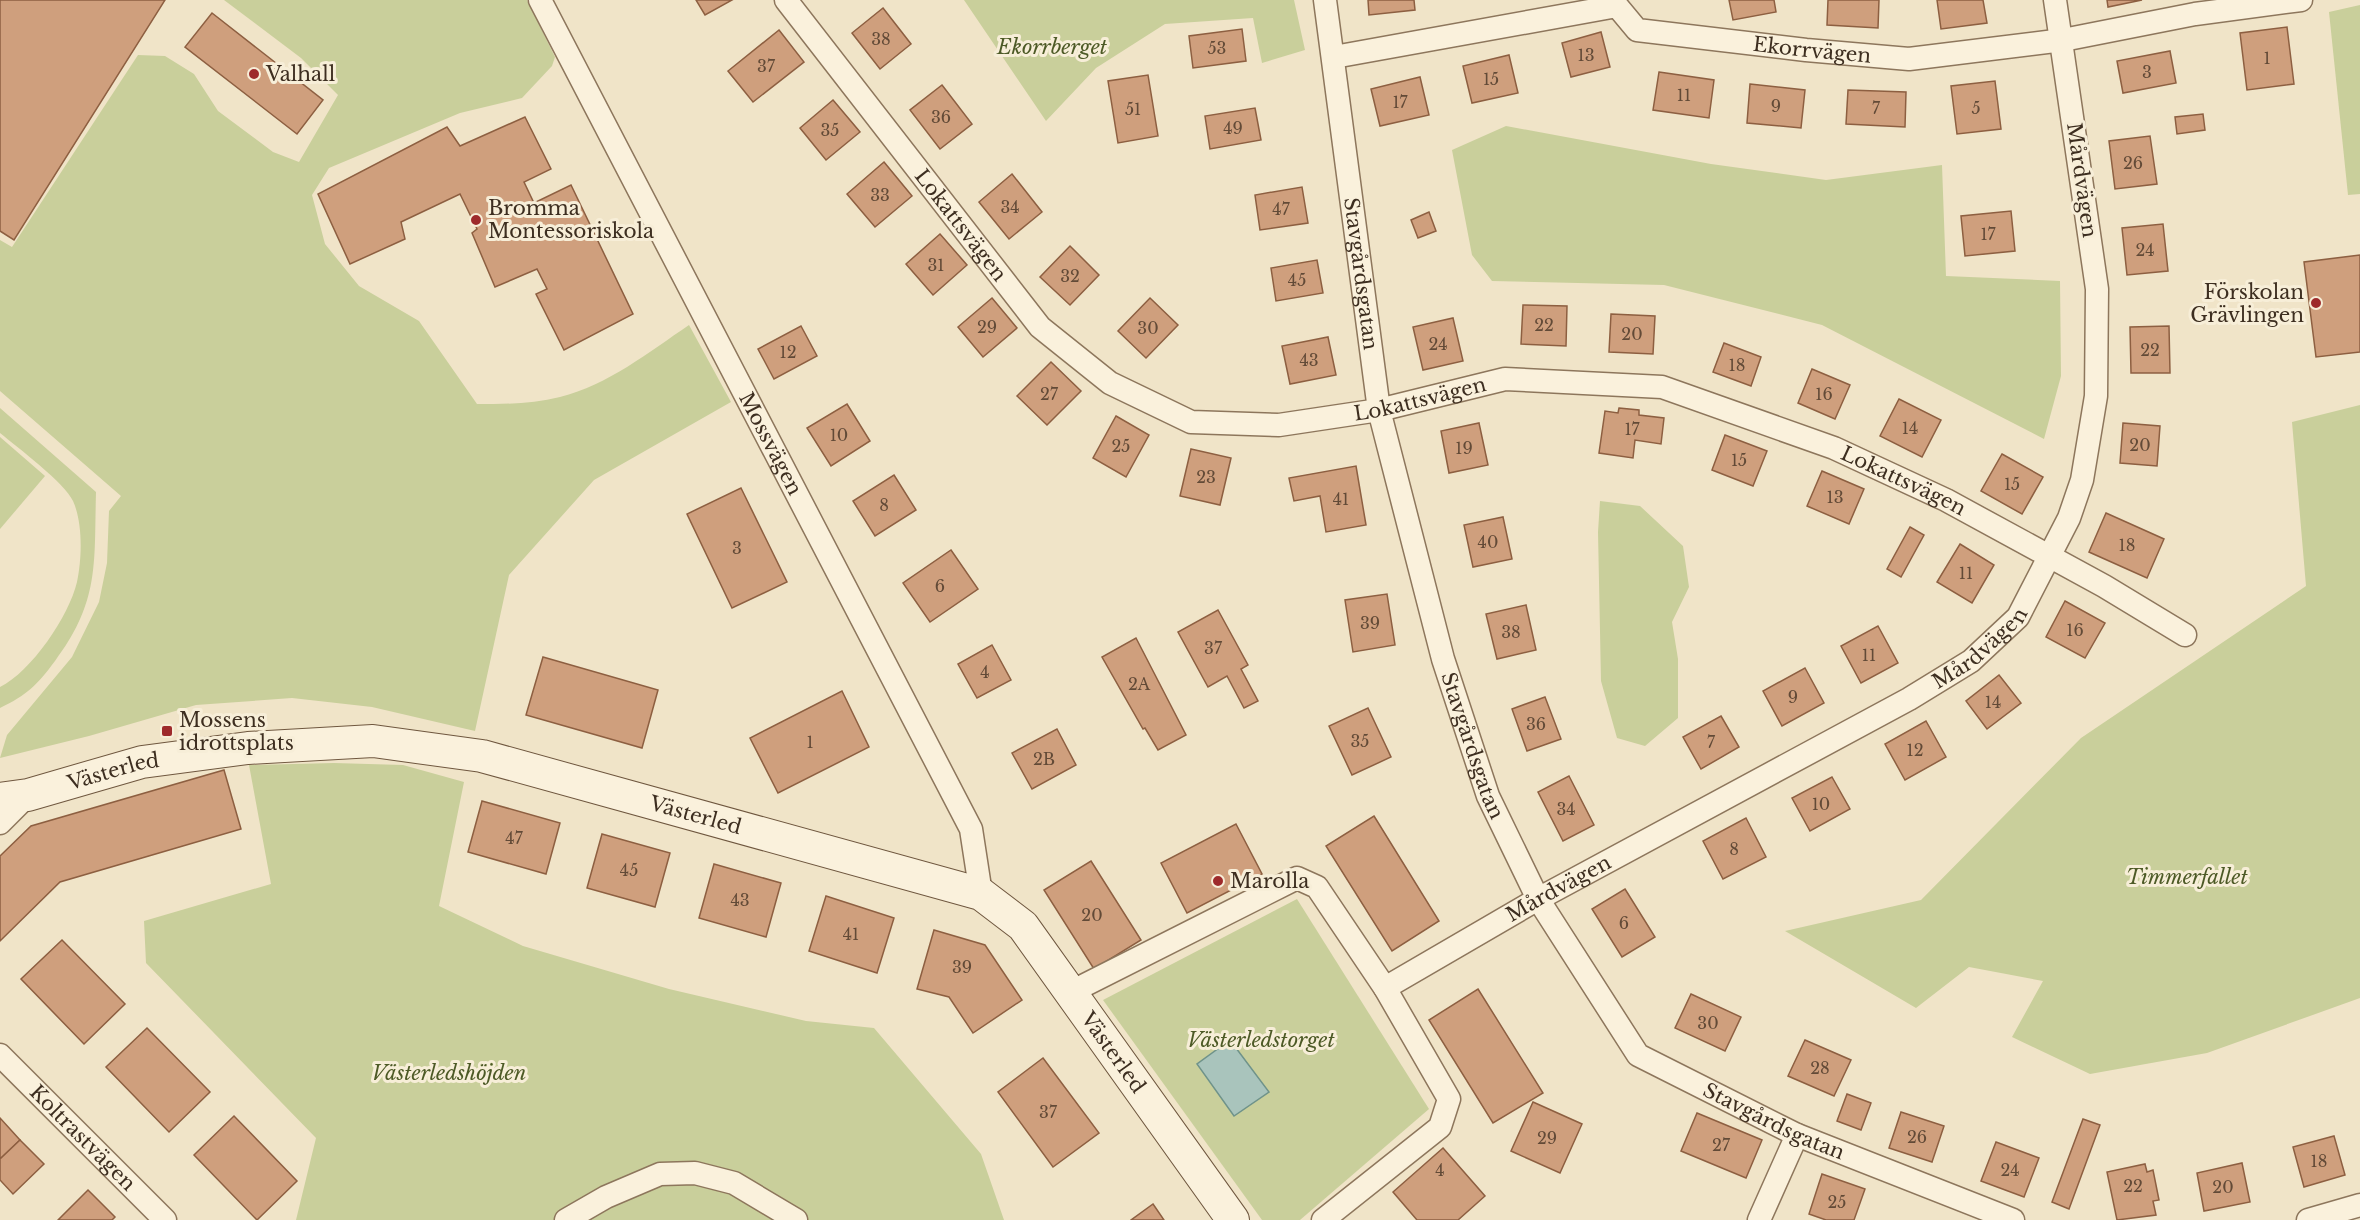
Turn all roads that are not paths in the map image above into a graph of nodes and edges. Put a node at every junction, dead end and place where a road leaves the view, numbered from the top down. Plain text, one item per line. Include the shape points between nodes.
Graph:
1 (540, 0) edge
2 (786, 0) edge
3 (1324, 0) edge
4 (2055, 0) edge
5 (2301, 0) edge
6 (1617, 3) edge
7 (2063, 40) junction
8 (1334, 57) junction
9 (1379, 410) junction
10 (2049, 558) junction
11 (2185, 635) dead end
12 (14, 797) edge
13 (0, 823) edge
14 (981, 894) junction
15 (1538, 899) junction
16 (1385, 988) junction
17 (1071, 992) junction
18 (0, 1055) edge
19 (1797, 1135) junction
20 (2360, 1205) edge
21 (165, 1220) edge
22 (566, 1220) edge
23 (796, 1220) edge
24 (1233, 1220) edge
25 (1323, 1220) edge
26 (1759, 1220) edge
27 (2013, 1220) edge
28 (2308, 1220) edge

1 - 14 street, Mossvägen via 971,829
2 - 9 street, Lokattsvägen via 1040,327 1110,383 1191,422 1279,425
3 - 8 street, Stavgårdsgatan
4 - 7 street, Mårdvägen
5 - 7 street, Ekorrvägen via 2195,14
6 - 7 street, Ekorrvägen via 1638,30 1909,59
6 - 8 street, Ekorrvägen
7 - 10 street, Mårdvägen via 2097,290 2096,396 2082,480 2070,518
8 - 9 street, Stavgårdsgatan via 1352,225
9 - 10 street, Lokattsvägen via 1505,379 1662,387 1834,448 1947,500
9 - 15 street, Stavgårdsgatan via 1443,659 1488,796
10 - 11 street, Lokattsvägen
10 - 15 street, Mårdvägen via 2018,617 1971,661 1909,699
12 - 13 street
12 - 14 street, Västerled via 142,762 248,748 373,741 482,756
14 - 17 street, Västerled via 1023,926
15 - 16 street, Mårdvägen
15 - 19 street, Stavgårdsgatan via 1638,1055
16 - 17 street via 1317,887 1297,878
16 - 25 street via 1449,1099 1440,1127
17 - 24 street, Västerled
18 - 21 street, Koltrastvägen
19 - 26 street
19 - 27 street, Stavgårdsgatan
20 - 28 street
22 - 23 street via 606,1197 660,1174 695,1173 734,1183

